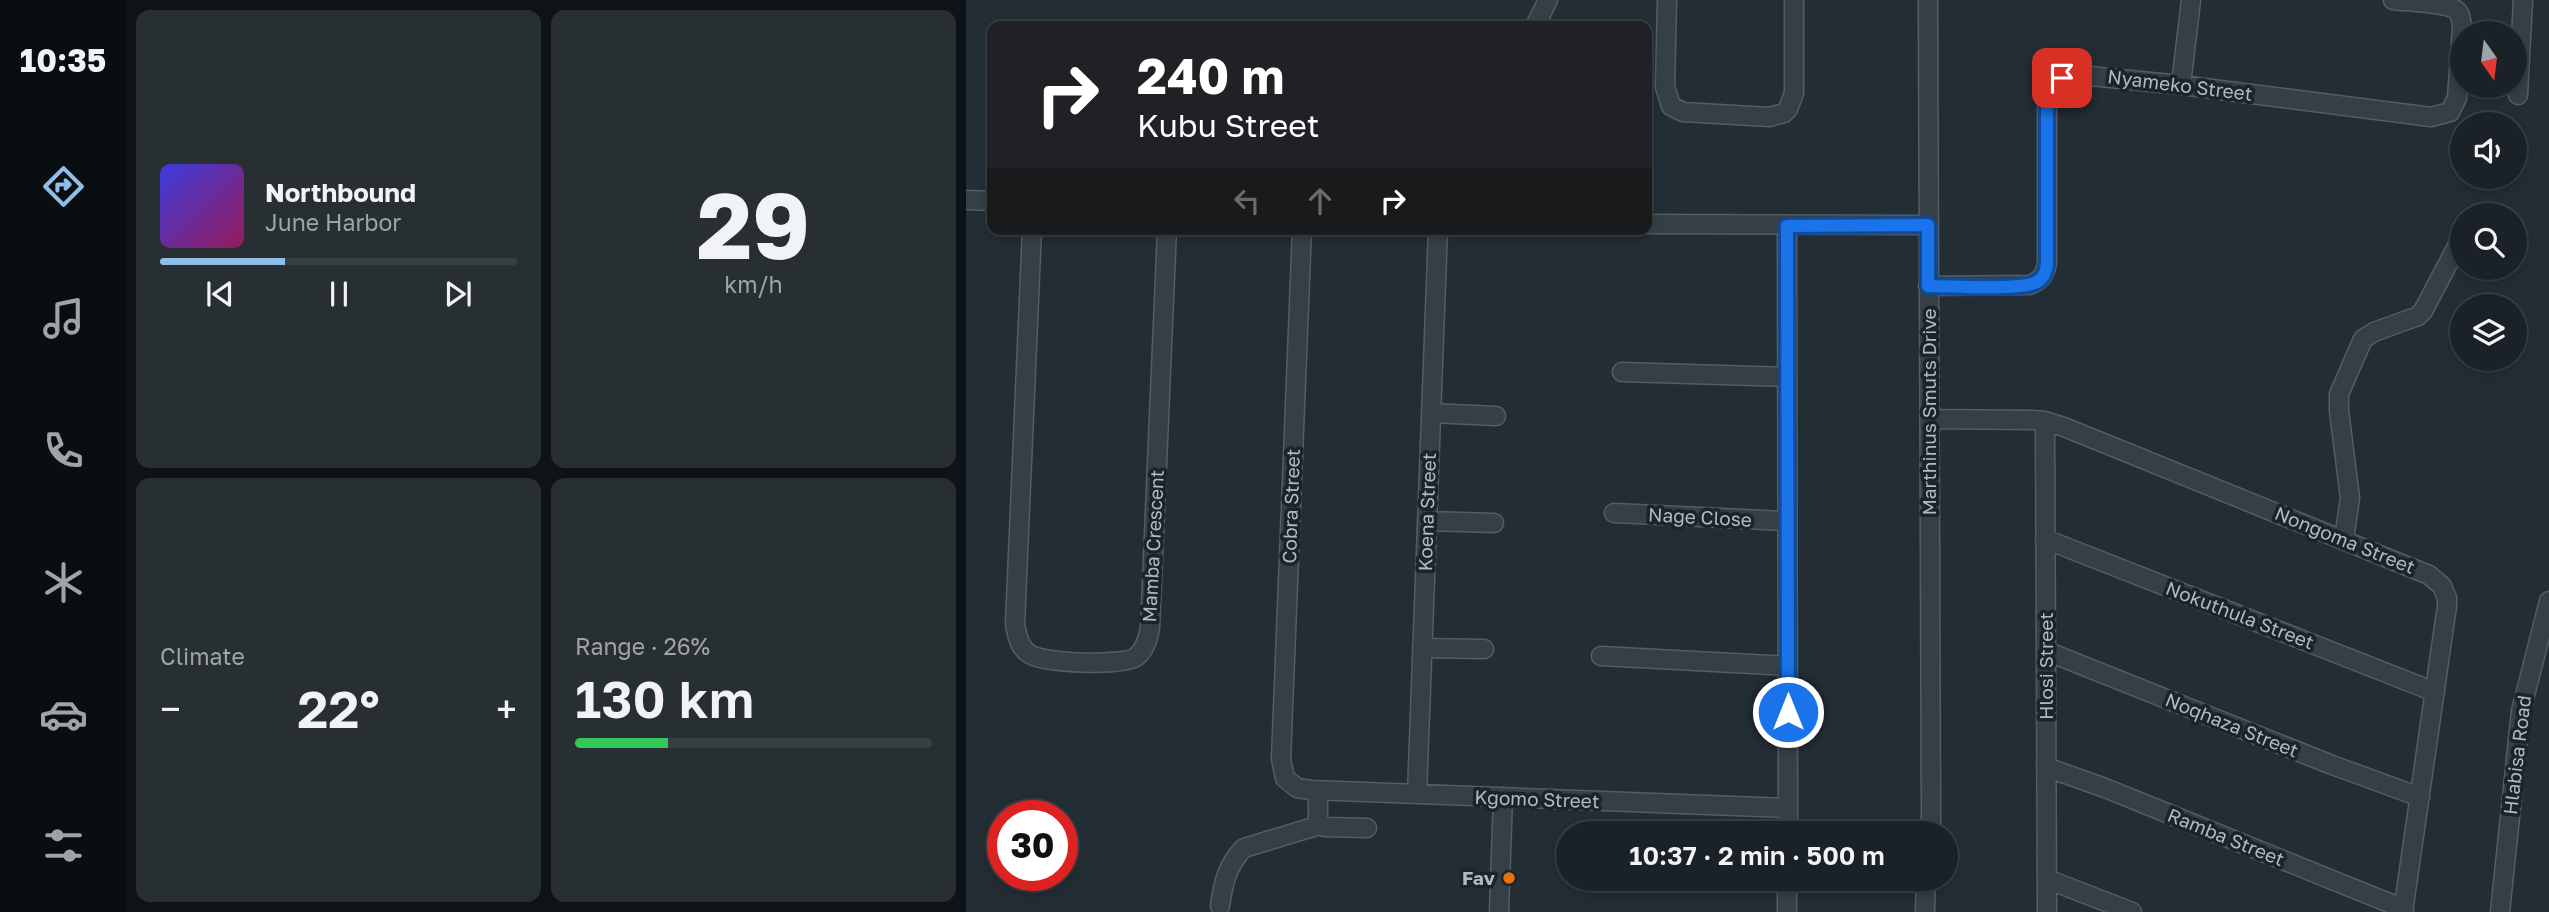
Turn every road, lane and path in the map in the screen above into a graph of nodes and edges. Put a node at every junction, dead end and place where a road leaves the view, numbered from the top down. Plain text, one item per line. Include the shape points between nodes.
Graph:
1 (1548, 0) edge
2 (1667, 0) edge
3 (1794, 0) edge
4 (1928, 0) edge
5 (2191, 0) edge
6 (2393, 0) edge
7 (2523, 0) edge
8 (1538, 21) edge
9 (2522, 21) edge
10 (2181, 85) junction
11 (966, 200) edge
12 (987, 201) edge
13 (1652, 224) edge
14 (1928, 225) junction
15 (1787, 226) junction
16 (1032, 235) edge
17 (1167, 235) edge
18 (1302, 235) edge
19 (1438, 235) edge
20 (2450, 260) edge
21 (1928, 286) junction
22 (1622, 372) dead end
23 (1787, 377) junction
24 (1431, 413) junction
25 (1496, 416) dead end
26 (1930, 419) junction
27 (2045, 421) junction
28 (1614, 513) dead end
29 (1427, 521) junction
30 (1787, 521) junction
31 (1494, 523) dead end
32 (2045, 539) junction
33 (2344, 539) junction
34 (2549, 601) edge
35 (1422, 648) junction
36 (1484, 649) dead end
37 (2046, 651) junction
38 (1601, 656) dead end
39 (1788, 666) junction
40 (2435, 692) junction
41 (2046, 767) junction
42 (1288, 782) joint
43 (1318, 791) junction
44 (1417, 794) junction
45 (1503, 797) junction
46 (2420, 797) junction
47 (1788, 808) junction
48 (1788, 821) edge
49 (1931, 821) edge
50 (1320, 825) junction
51 (1367, 828) dead end
52 (2047, 879) junction
53 (1787, 891) edge
54 (1926, 891) edge
55 (1935, 891) edge
56 (1220, 906) dead end
57 (2404, 910) edge
58 (1499, 912) edge
59 (1787, 912) edge
60 (1925, 912) edge
61 (1935, 912) edge
62 (2047, 912) edge
63 (2132, 912) edge
64 (2500, 912) edge

1 - 8 street
2 - 3 street via 1665,88 1671,106 1683,112 1769,117 1784,113 1794,93
4 - 14 street, Marthinus Smuts Drive
5 - 10 street
6 - 10 street, Nyameko Street via 2442,6 2460,15 2457,98 2450,112 2431,117
7 - 9 street
10 - 21 street, Nyameko Street via 2075,73 2062,78 2047,98 2045,273 2036,282 2018,286
11 - 12 street
13 - 15 street
14 - 15 street
14 - 21 street, Marthinus Smuts Drive
15 - 23 street
16 - 17 street, Mamba Crescent via 1017,635 1024,649 1036,658 1116,662 1138,656 1150,628
18 - 42 street, Cobra Street via 1281,759
19 - 24 street, Koena Street
20 - 33 street via 2418,316 2363,339 2339,394 2350,492
21 - 26 street, Marthinus Smuts Drive
22 - 23 street
23 - 30 street
24 - 25 street
24 - 29 street, Koena Street
26 - 27 street, Nongoma Street
26 - 49 street, Marthinus Smuts Drive
27 - 32 street, Hlosi Street
27 - 33 street, Nongoma Street
28 - 30 street, Nage Close
29 - 31 street
29 - 35 street, Koena Street
30 - 39 street
32 - 37 street, Hlosi Street
32 - 40 street, Nokuthula Street
33 - 40 street, Nongoma Street via 2429,575 2442,586 2448,602
34 - 64 street, Hlabisa Road via 2521,710
35 - 36 street
35 - 44 street, Koena Street
37 - 41 street, Hlosi Street
37 - 46 street, Noqhaza Street
38 - 39 street
39 - 47 street
40 - 46 street, Nongoma Street
41 - 52 street, Hlosi Street
41 - 57 street, Ramba Street
42 - 43 street, Kgomo Street
43 - 44 street, Kgomo Street
43 - 50 street
44 - 45 street, Kgomo Street
45 - 47 street, Kgomo Street
45 - 58 street
46 - 57 street, Nongoma Street
47 - 48 street
50 - 51 street
50 - 56 street via 1244,848 1224,879
52 - 62 street, Hlosi Street
52 - 63 street
53 - 59 street
54 - 60 street
55 - 61 street

